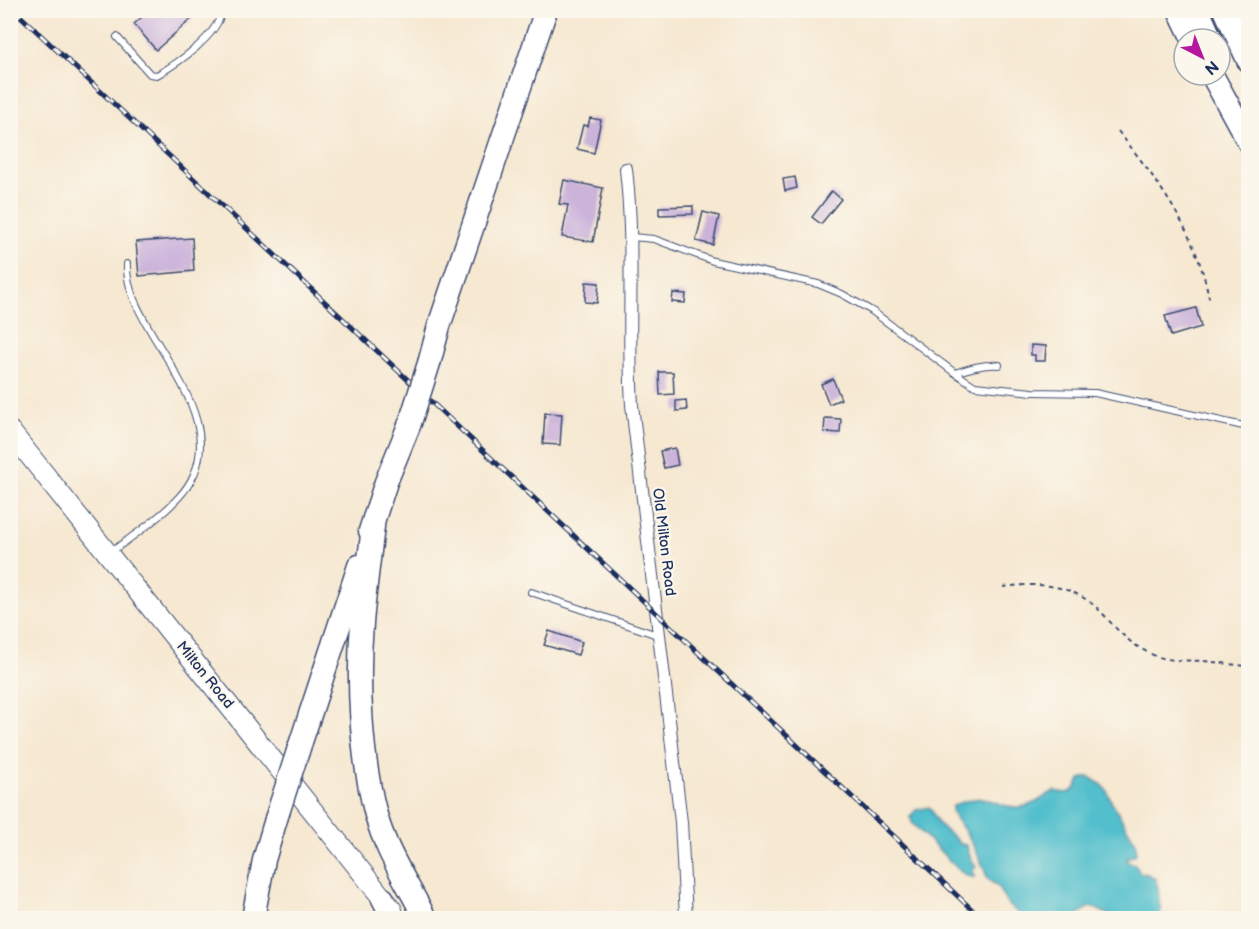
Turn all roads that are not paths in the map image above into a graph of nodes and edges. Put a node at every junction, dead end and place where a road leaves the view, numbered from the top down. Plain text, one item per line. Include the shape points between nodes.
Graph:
1 (222, 10) edge
2 (546, 10) edge
3 (1179, 10) edge
4 (1198, 10) edge
5 (1225, 10) edge
6 (1188, 27) edge
7 (1206, 27) edge
8 (117, 38) dead end
9 (1248, 60) edge
10 (1232, 83) edge
11 (1219, 87) edge
12 (1248, 114) edge
13 (1248, 141) edge
14 (626, 169) dead end
15 (632, 237) junction
16 (128, 264) dead end
17 (999, 366) dead end
18 (955, 373) junction
19 (1248, 428) edge
20 (10, 431) edge
21 (374, 518) junction
22 (108, 554) junction
23 (531, 592) dead end
24 (660, 636) junction
25 (264, 860) junction
26 (388, 909) edge
27 (239, 918) edge
28 (252, 918) edge
29 (398, 918) edge
30 (425, 918) edge
31 (686, 918) edge

1 - 8 lane via 214,29 175,65 157,75 150,74
2 - 21 highway, bridge via 410,423
3 - 6 highway
4 - 7 highway
5 - 9 highway
10 - 12 highway
11 - 13 highway
14 - 15 street, Old Milton Road
15 - 18 lane via 654,239 713,261 818,284 842,294 872,311
15 - 24 street, Old Milton Road via 628,353
16 - 22 lane via 127,276 137,307 192,405 200,452 194,476 179,497
17 - 18 lane via 971,367
18 - 19 lane via 975,386 1095,393
20 - 22 main road, Milton Road
21 - 25 highway, bridge
21 - 30 highway via 361,625 360,676 367,764 386,844
22 - 26 main road, Milton Road
23 - 24 lane
24 - 31 street, Old Milton Road via 681,822
25 - 27 highway
25 - 28 highway
26 - 29 main road, Milton Road

